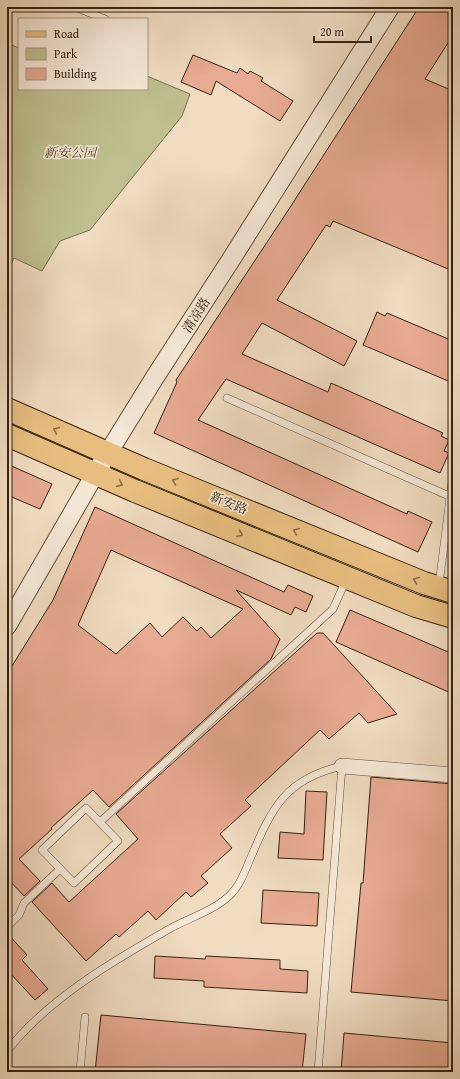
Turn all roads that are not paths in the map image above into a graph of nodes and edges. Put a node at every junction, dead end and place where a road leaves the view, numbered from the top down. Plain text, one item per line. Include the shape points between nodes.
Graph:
1 (75, 7) edge
2 (390, 7) edge
3 (102, 18) edge
4 (227, 398) dead end
5 (7, 409) edge
6 (7, 435) edge
7 (108, 453) junction
8 (95, 474) junction
9 (453, 474) edge
10 (449, 496) junction
11 (347, 577) junction
12 (446, 590) edge
13 (453, 617) edge
14 (7, 626) edge
15 (342, 766) junction
16 (453, 775) edge
17 (100, 822) junction
18 (60, 869) junction
19 (7, 927) edge
20 (85, 1017) dead end
21 (7, 1051) edge
22 (80, 1072) edge
23 (318, 1072) edge

1 - 3 lane
2 - 7 street, 清凉路
4 - 10 lane
7 -> 5 main road, 新安路
6 - 8 main road, 新安路
7 - 8 street, 清凉路
12 -> 7 main road, 新安路
8 -> 11 main road, 新安路
8 - 14 street, 清凉路
9 - 10 lane
10 - 12 lane
11 - 13 main road, 新安路 via 416,606
11 - 17 lane via 333,609
15 - 16 street
15 - 21 lane via 300,782 280,801 265,825 242,879 222,902 101,970 28,1027
15 - 23 lane
17 - 18 lane via 86,808 42,850
17 - 18 lane via 118,841 74,883
18 - 19 lane via 24,904 19,915
20 - 22 lane

